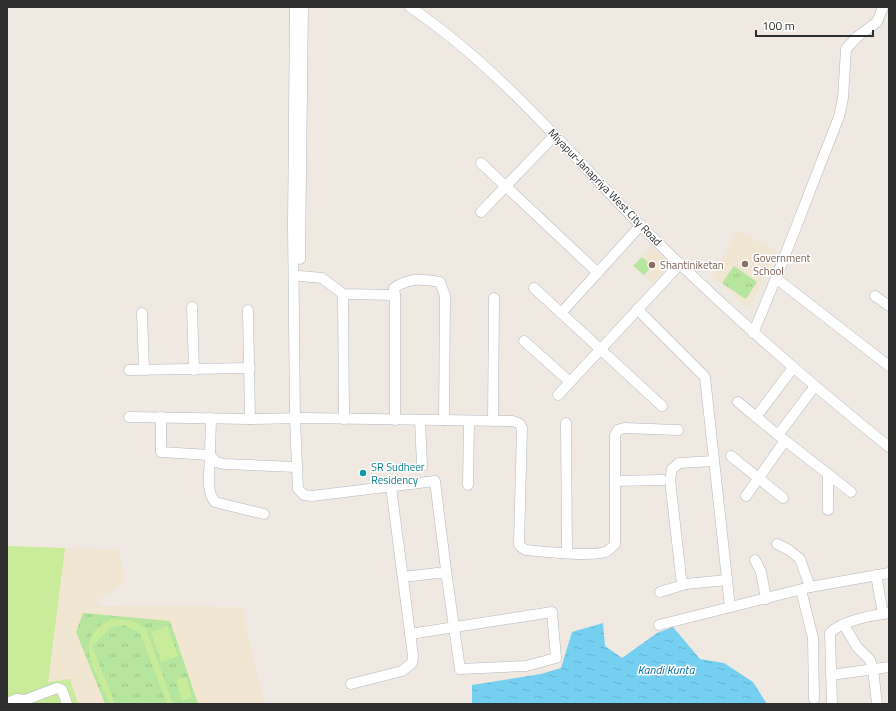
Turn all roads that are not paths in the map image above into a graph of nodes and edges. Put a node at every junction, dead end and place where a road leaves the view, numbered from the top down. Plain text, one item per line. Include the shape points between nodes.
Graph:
1 (295, 7) edge
2 (303, 7) edge
3 (410, 7) edge
4 (883, 7) edge
5 (554, 136) junction
6 (481, 163) dead end
7 (506, 186) junction
8 (481, 212) dead end
9 (641, 225) junction
10 (680, 264) junction
11 (598, 273) junction
12 (300, 276) junction
13 (777, 279) junction
14 (534, 288) dead end
15 (343, 294) junction
16 (395, 295) junction
17 (876, 296) dead end
18 (494, 298) dead end
19 (889, 306) edge
20 (192, 307) dead end
21 (637, 309) junction
22 (248, 310) dead end
23 (142, 313) dead end
24 (561, 313) junction
25 (753, 333) junction
26 (524, 341) dead end
27 (600, 349) junction
28 (889, 366) edge
29 (250, 368) junction
30 (793, 368) junction
31 (129, 370) dead end
32 (144, 370) junction
33 (194, 370) junction
34 (570, 382) junction
35 (815, 386) junction
36 (558, 395) dead end
37 (738, 402) dead end
38 (662, 406) dead end
39 (756, 416) junction
40 (128, 417) dead end
41 (161, 418) junction
42 (212, 418) junction
43 (298, 418) junction
44 (344, 419) junction
45 (250, 420) junction
46 (395, 420) junction
47 (420, 420) junction
48 (444, 420) junction
49 (469, 421) junction
50 (492, 421) junction
51 (566, 423) dead end
52 (678, 430) dead end
53 (781, 439) junction
54 (889, 447) edge
55 (210, 455) junction
56 (731, 456) dead end
57 (714, 461) junction
58 (422, 466) dead end
59 (296, 467) junction
60 (828, 474) junction
61 (758, 478) junction
62 (662, 480) dead end
63 (616, 481) junction
64 (468, 485) dead end
65 (391, 486) junction
66 (851, 492) dead end
67 (746, 496) dead end
68 (783, 498) dead end
69 (828, 510) dead end
70 (264, 514) dead end
71 (777, 544) dead end
72 (567, 554) junction
73 (755, 560) dead end
74 (889, 573) edge
75 (876, 575) junction
76 (404, 577) junction
77 (447, 578) junction
78 (727, 580) junction
79 (686, 584) junction
80 (805, 589) junction
81 (660, 592) dead end
82 (766, 599) junction
83 (730, 607) junction
84 (886, 613) edge
85 (659, 625) dead end
86 (844, 625) junction
87 (454, 627) junction
88 (410, 634) junction
89 (889, 666) edge
90 (873, 669) junction
91 (831, 675) junction
92 (352, 684) dead end
93 (814, 699) dead end
94 (7, 703) edge
95 (67, 704) edge
96 (832, 704) edge
97 (877, 704) edge

1 - 43 street via 293,225
2 - 12 street
3 - 5 street, Miyapur-Janapriya West City Road via 496,77
4 - 13 street via 877,22 846,49 844,98 839,117
5 - 7 street
5 - 9 street, Miyapur-Janapriya West City Road
6 - 7 street
7 - 8 street
7 - 11 street
9 - 10 street, Miyapur-Janapriya West City Road
9 - 11 street
10 - 21 street
10 - 25 street, Miyapur-Janapriya West City Road
11 - 24 street
12 - 15 street via 322,278
12 - 43 street
13 - 25 street
13 - 28 street
14 - 24 street
15 - 16 street
15 - 44 street
16 - 46 street
16 - 48 street via 394,288 405,281 440,282 445,296
17 - 19 street
18 - 50 street
20 - 33 street
21 - 27 street
21 - 57 street via 705,377
22 - 29 street
23 - 32 street
24 - 27 street
25 - 30 street, Miyapur-Janapriya West City Road
26 - 34 street
27 - 34 street
27 - 38 street
29 - 33 street
29 - 45 street
30 - 35 street, Miyapur-Janapriya West City Road
30 - 39 street
31 - 32 street
32 - 33 street
34 - 36 street
35 - 53 street
35 - 54 street, Miyapur-Janapriya West City Road
37 - 39 street
39 - 53 street
40 - 41 street
41 - 42 street
41 - 55 street via 161,452
42 - 45 street
42 - 55 street
43 - 44 street
43 - 45 street
43 - 59 street
44 - 46 street
46 - 47 street
47 - 48 street
47 - 58 street
48 - 49 street
49 - 50 street
49 - 64 street
50 - 72 street via 513,421 522,428 519,544 521,548
51 - 72 street
52 - 63 street via 618,430 615,435
53 - 60 street
53 - 61 street
55 - 59 street via 216,462 224,464
55 - 70 street via 210,496 215,502
56 - 61 street
57 - 78 street
57 - 79 street via 679,463 672,469 670,480 681,577 682,582
59 - 65 street via 298,489 304,495
60 - 66 street
60 - 69 street
61 - 67 street
61 - 68 street
62 - 63 street
63 - 72 street via 615,544 603,553
65 - 76 street
65 - 77 street via 435,481
71 - 80 street via 800,559
73 - 82 street via 761,572
74 - 75 street
75 - 80 street
75 - 84 street
76 - 77 street via 437,573 445,574
76 - 88 street
77 - 87 street
78 - 79 street
78 - 83 street
79 - 81 street
80 - 82 street
80 - 93 street via 813,638
82 - 83 street
83 - 85 street
84 - 86 street
86 - 90 street via 857,647 870,660
86 - 91 street via 830,633
87 - 87 street via 460,668 526,666 556,658 552,612
87 - 88 street
88 - 92 street via 413,656 408,668
89 - 90 street
90 - 91 street
90 - 97 street
91 - 96 street
94 - 95 street via 17,699 25,700 57,688 62,690

